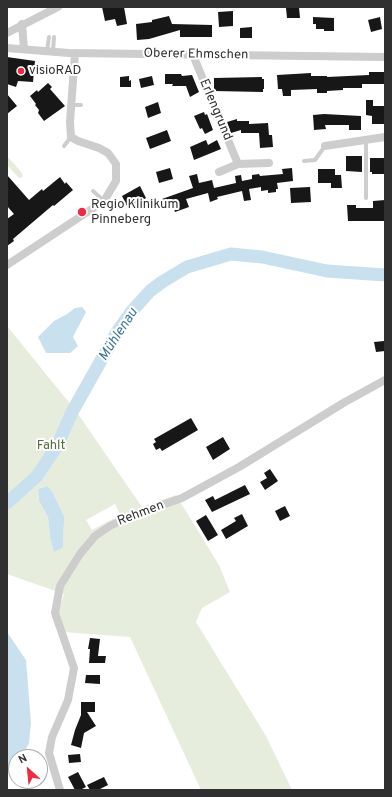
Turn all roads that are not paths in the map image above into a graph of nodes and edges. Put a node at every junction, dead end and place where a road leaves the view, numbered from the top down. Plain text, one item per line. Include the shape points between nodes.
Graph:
1 (58, 7) edge
2 (22, 24) junction
3 (7, 32) edge
4 (51, 37) dead end
5 (7, 48) edge
6 (24, 50) junction
7 (50, 51) junction
8 (75, 53) junction
9 (193, 55) junction
10 (385, 57) edge
11 (71, 105) junction
12 (82, 105) dead end
13 (71, 137) junction
14 (385, 137) edge
15 (366, 140) junction
16 (64, 146) dead end
17 (325, 146) joint
18 (304, 161) dead end
19 (269, 163) dead end
20 (238, 164) junction
21 (218, 172) dead end
22 (93, 191) dead end
23 (366, 198) dead end
24 (104, 201) junction
25 (7, 265) edge
26 (385, 380) edge
27 (60, 790) edge

1 - 2 street
2 - 3 street
2 - 6 street
4 - 7 lane
5 - 6 street, Oberer Ehmschen
6 - 7 street, Oberer Ehmschen
7 - 8 street, Oberer Ehmschen
8 - 9 street, Oberer Ehmschen
8 - 11 street
9 - 10 street, Oberer Ehmschen
9 - 20 street, Erlengrund
11 - 12 lane
11 - 13 street
13 - 16 lane
13 - 24 street via 108,153 116,164 116,181
14 - 15 street
15 - 17 street
15 - 23 lane
17 - 18 lane via 315,160
19 - 20 street
20 - 21 street
22 - 24 lane
24 - 25 street
26 - 27 street, Rehmen via 182,498 135,514 110,526 95,536 80,554 60,586 55,613 74,668 68,700 52,737 49,753

